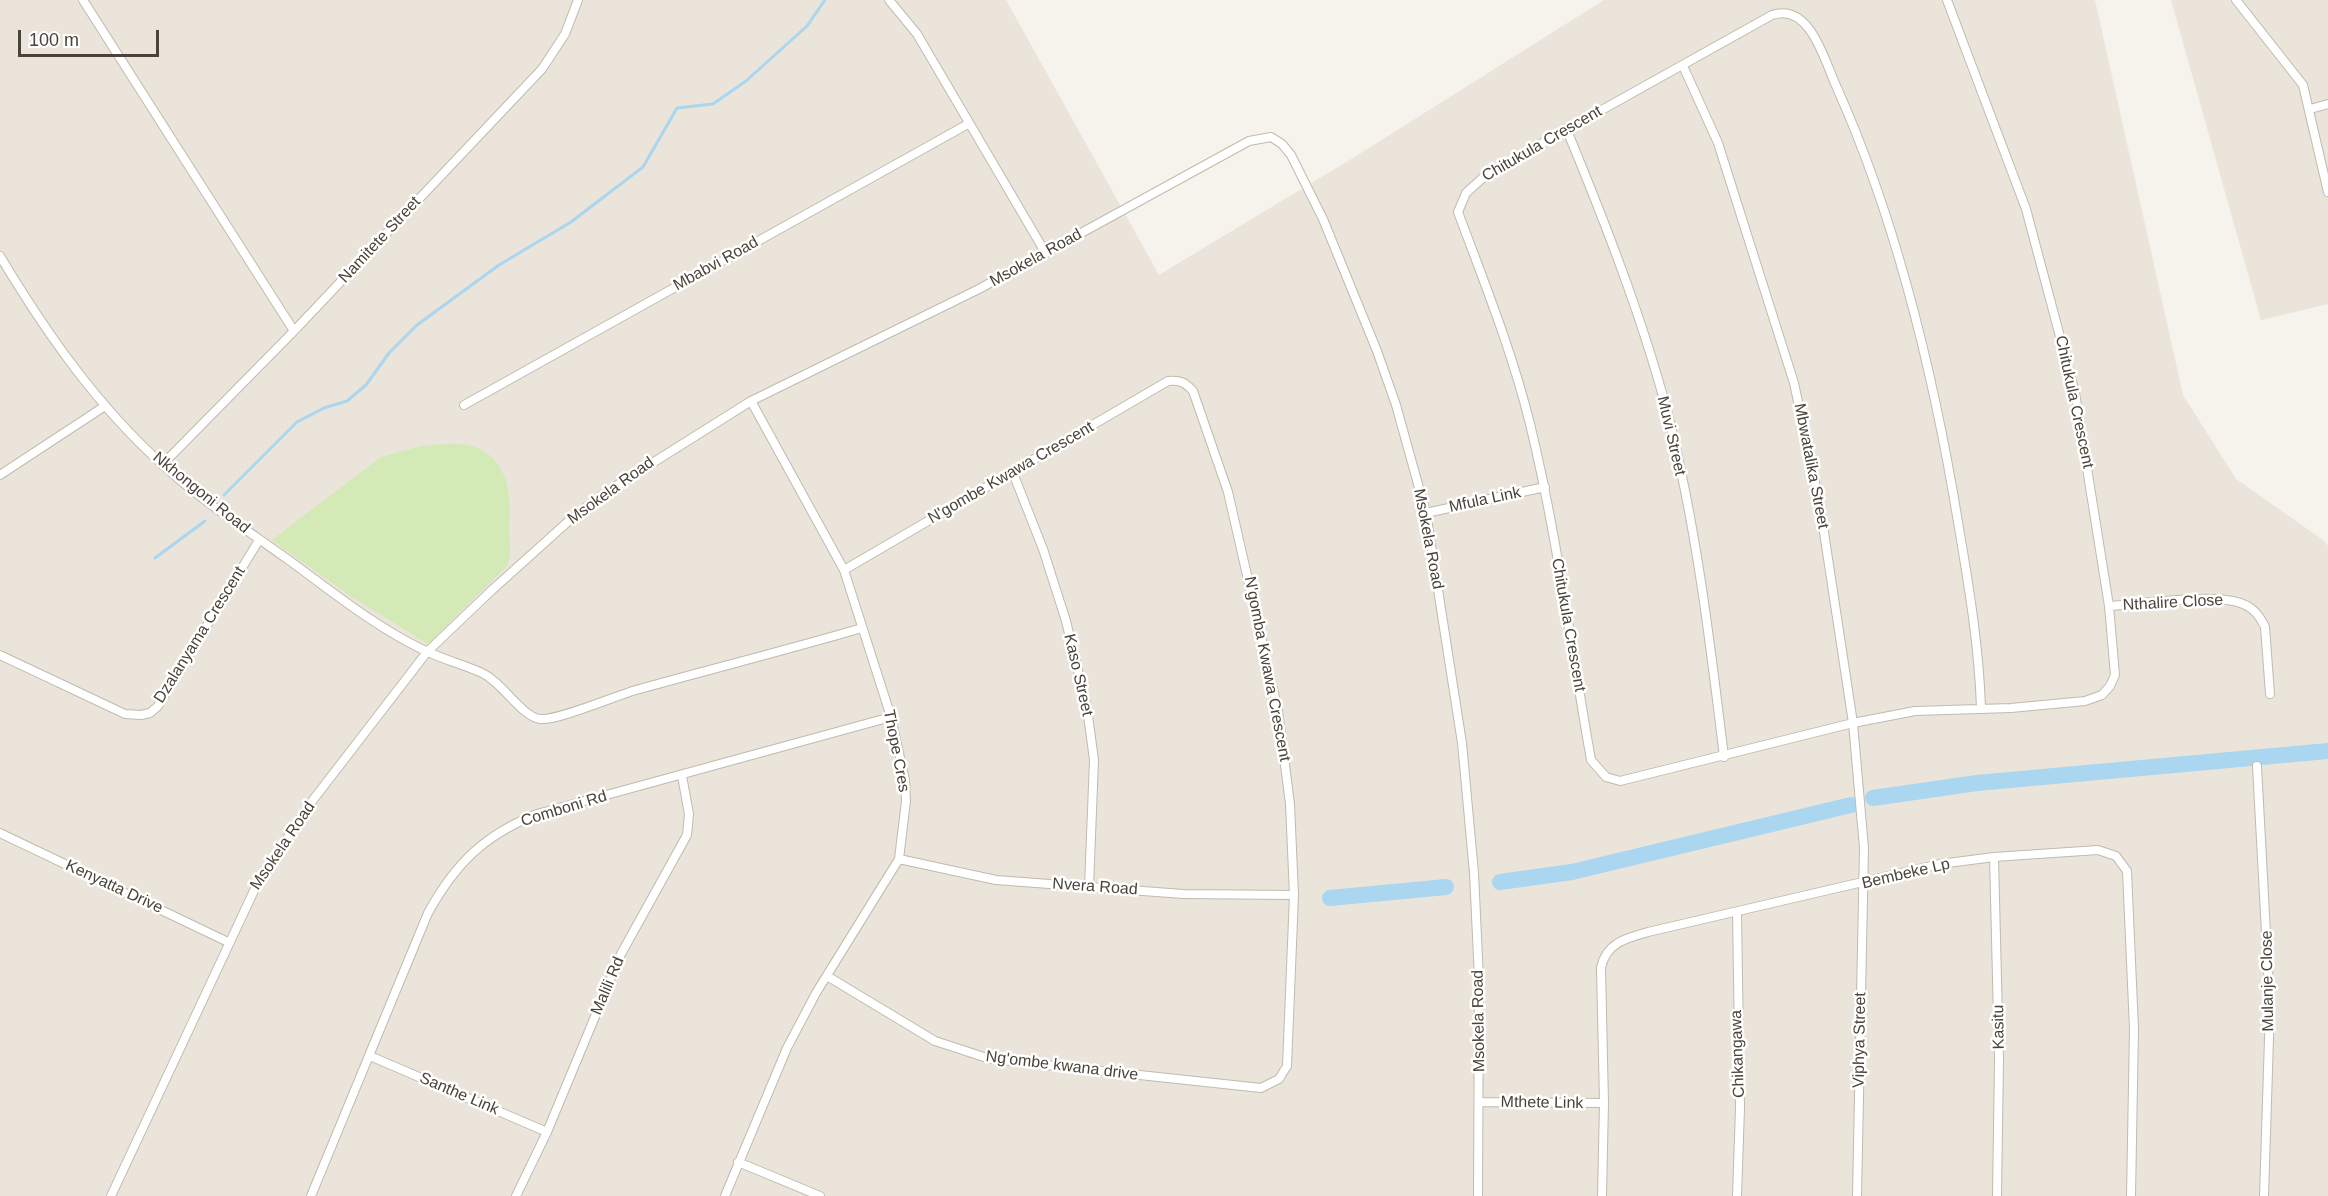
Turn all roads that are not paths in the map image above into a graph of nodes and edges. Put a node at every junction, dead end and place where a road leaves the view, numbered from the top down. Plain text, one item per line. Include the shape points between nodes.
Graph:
1 (83, 0) edge
2 (578, 0) edge
3 (889, 0) edge
4 (1947, 0) edge
5 (2236, 0) edge
6 (1683, 66) junction
7 (2328, 104) edge
8 (2310, 109) junction
9 (968, 124) junction
10 (1566, 128) junction
11 (2328, 192) edge
12 (1045, 252) junction
13 (0, 256) edge
14 (294, 331) junction
15 (1178, 380) joint
16 (751, 401) junction
17 (464, 405) dead end
18 (105, 406) junction
19 (162, 465) junction
20 (1013, 473) junction
21 (0, 475) edge
22 (1545, 487) junction
23 (1425, 513) junction
24 (259, 540) junction
25 (843, 570) junction
26 (2109, 606) junction
27 (862, 628) junction
28 (427, 652) junction
29 (0, 655) edge
30 (2270, 694) dead end
31 (1981, 708) junction
32 (891, 717) junction
33 (1853, 723) junction
34 (1724, 757) junction
35 (2257, 766) dead end
36 (682, 776) junction
37 (0, 833) edge
38 (1994, 857) junction
39 (899, 859) junction
40 (1863, 883) junction
41 (1089, 887) junction
42 (1294, 895) junction
43 (1737, 912) junction
44 (228, 942) junction
45 (827, 976) junction
46 (370, 1056) junction
47 (1280, 1079) joint
48 (1480, 1102) junction
49 (1604, 1103) junction
50 (547, 1132) junction
51 (738, 1162) junction
52 (111, 1196) edge
53 (311, 1196) edge
54 (516, 1196) edge
55 (725, 1196) edge
56 (820, 1196) edge
57 (1478, 1196) edge
58 (1602, 1196) edge
59 (1737, 1196) edge
60 (1857, 1196) edge
61 (1997, 1196) edge
62 (2131, 1196) edge
63 (2264, 1196) edge

1 - 14 street
2 - 14 street, Namitete Street via 565,34 542,69
3 - 9 street via 917,34
4 - 26 street, Chitukula Crescent via 2022,198 2055,311 2075,393
5 - 8 street via 2303,85
6 - 10 street, Chitukula Crescent
6 - 31 street, Chitukula Crescent via 1777,13 1794,15 1810,29 1877,189 1925,357 1971,599
6 - 33 street, Mbwatalika Street via 1718,143 1794,383 1820,506
7 - 8 street
8 - 11 street
9 - 12 street
9 - 17 street, Mbabvi Road
10 - 22 street, Chitukula Crescent via 1487,174 1466,193 1458,212 1511,357
10 - 34 street, Muvi Street via 1621,270 1666,411 1704,596
12 - 16 street, Msokela Road via 979,289
12 - 23 street, Msokela Road via 1249,141 1271,137 1282,144 1313,198 1349,277 1396,405
13 - 18 street, Nkhongoni Road via 42,322
14 - 19 street, Namitete Street
15 - 20 street, N'gombe Kwawa Crescent via 1168,381
15 - 42 street, N'gomba Kwawa Crescent via 1193,391 1228,492 1261,627 1286,764
16 - 25 street, Thope Cres
16 - 28 street, Msokela Road via 651,462 572,518
18 - 19 street, Nkhongoni Road
18 - 21 street
19 - 24 street, Nkhongoni Road
20 - 25 street, N'gombe Kwawa Crescent
20 - 41 street, Kaso Street via 1066,621 1087,708 1094,760
22 - 23 street, Mfula Link
22 - 34 street, Chitukula Crescent via 1595,766 1606,777 1620,781
23 - 48 street, Msokela Road via 1462,742 1479,979
24 - 28 street, Nkhongoni Road via 357,610
24 - 29 street, Dzalanyama Crescent via 158,706 150,713 125,714
25 - 27 street, Thope Cres
26 - 30 street, Nthalire Close via 2218,599 2245,604 2265,627
26 - 31 street, Chitukula Crescent via 2115,675 2102,695 2041,706
27 - 28 street, Nkhongoni Road via 540,719 532,717 485,674
27 - 32 street, Thope Cres
28 - 44 street, Msokela Road via 307,809 259,880
31 - 33 street, Chitukula Crescent via 1916,711
32 - 36 street, Comboni Rd
32 - 39 street, Thope Cres via 905,780
33 - 34 street, Chitukula Crescent
33 - 40 street, Mbwatalika Street via 1864,848
35 - 63 street, Mulanje Close via 2270,1007
36 - 46 street, Comboni Rd via 537,814 477,848 452,873 428,913
36 - 50 street, Malili Rd via 689,814 687,835 621,954
37 - 44 street, Kenyatta Drive
38 - 40 street, Bembeke Lp via 1940,864
38 - 61 street, Kasitu via 1999,1060
38 - 62 street, Bembeke Lp via 2098,850 2116,856 2127,871 2134,1029
39 - 41 street, Nvera Road via 996,880
39 - 45 street, Thope Cres
40 - 43 street, Bembeke Lp
40 - 60 street, Viphya Street
41 - 42 street, Nvera Road via 1207,895
42 - 47 street, N'gomba Kwawa Crescent via 1289,1046 1287,1066
43 - 49 street, Bembeke Lp via 1625,938 1605,955 1601,968
43 - 59 street, Chikangawa
44 - 52 street, Msokela Road
45 - 47 street, Ng'ombe kwana drive via 935,1041 990,1059 1261,1088
45 - 51 street, Thope Cres via 787,1048
46 - 50 street, Santhe Link
46 - 53 street, Comboni Rd
48 - 49 street, Mthete Link
48 - 57 street, Msokela Road
49 - 58 street, Bembeke Lp
50 - 54 street, Malili Rd
51 - 55 street, Thope Cres
51 - 56 street

